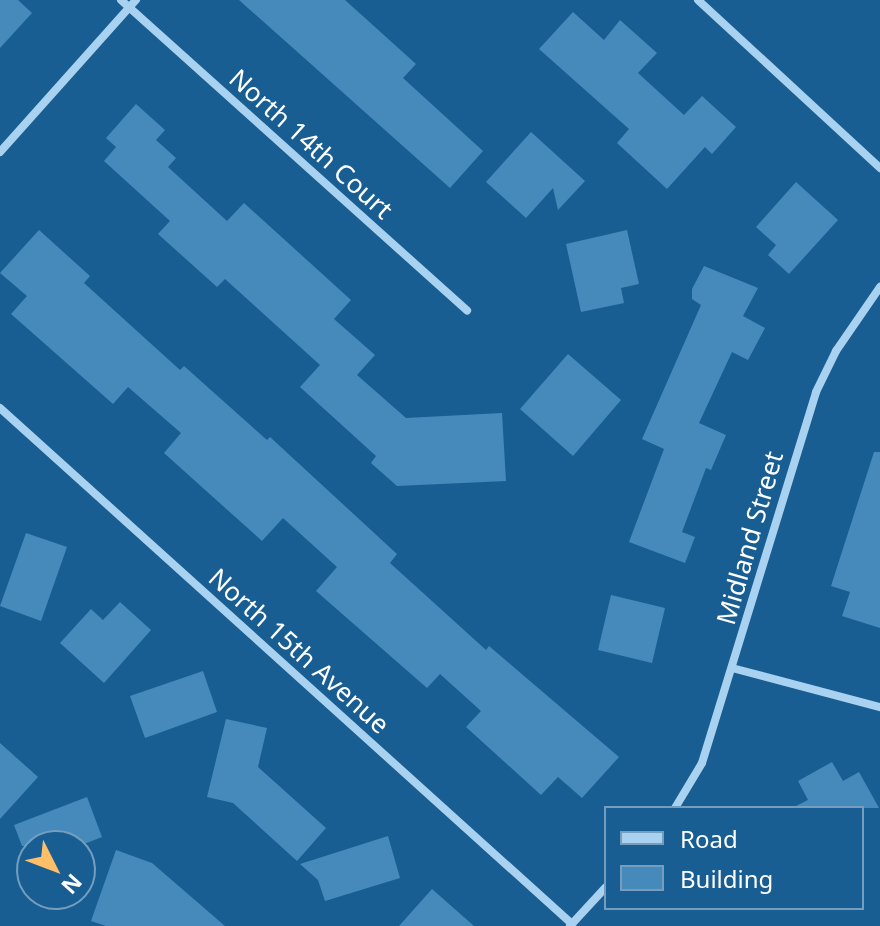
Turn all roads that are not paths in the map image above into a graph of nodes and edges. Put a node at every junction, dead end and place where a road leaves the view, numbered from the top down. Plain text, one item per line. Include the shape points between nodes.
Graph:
1 (121, 0) edge
2 (698, 0) edge
3 (133, 4) edge
4 (0, 152) edge
5 (880, 168) edge
6 (880, 287) edge
7 (467, 310) dead end
8 (0, 408) edge
9 (732, 668) junction
10 (880, 707) edge
11 (676, 806) edge
12 (604, 889) edge
13 (571, 925) edge

1 - 3 street, North 14th Court
2 - 5 street
3 - 4 street
3 - 7 street, North 14th Court
6 - 9 street, Midland Street via 836,351 816,392
8 - 13 street, North 15th Avenue
9 - 10 street
9 - 11 street, Midland Street via 702,763
12 - 13 street

